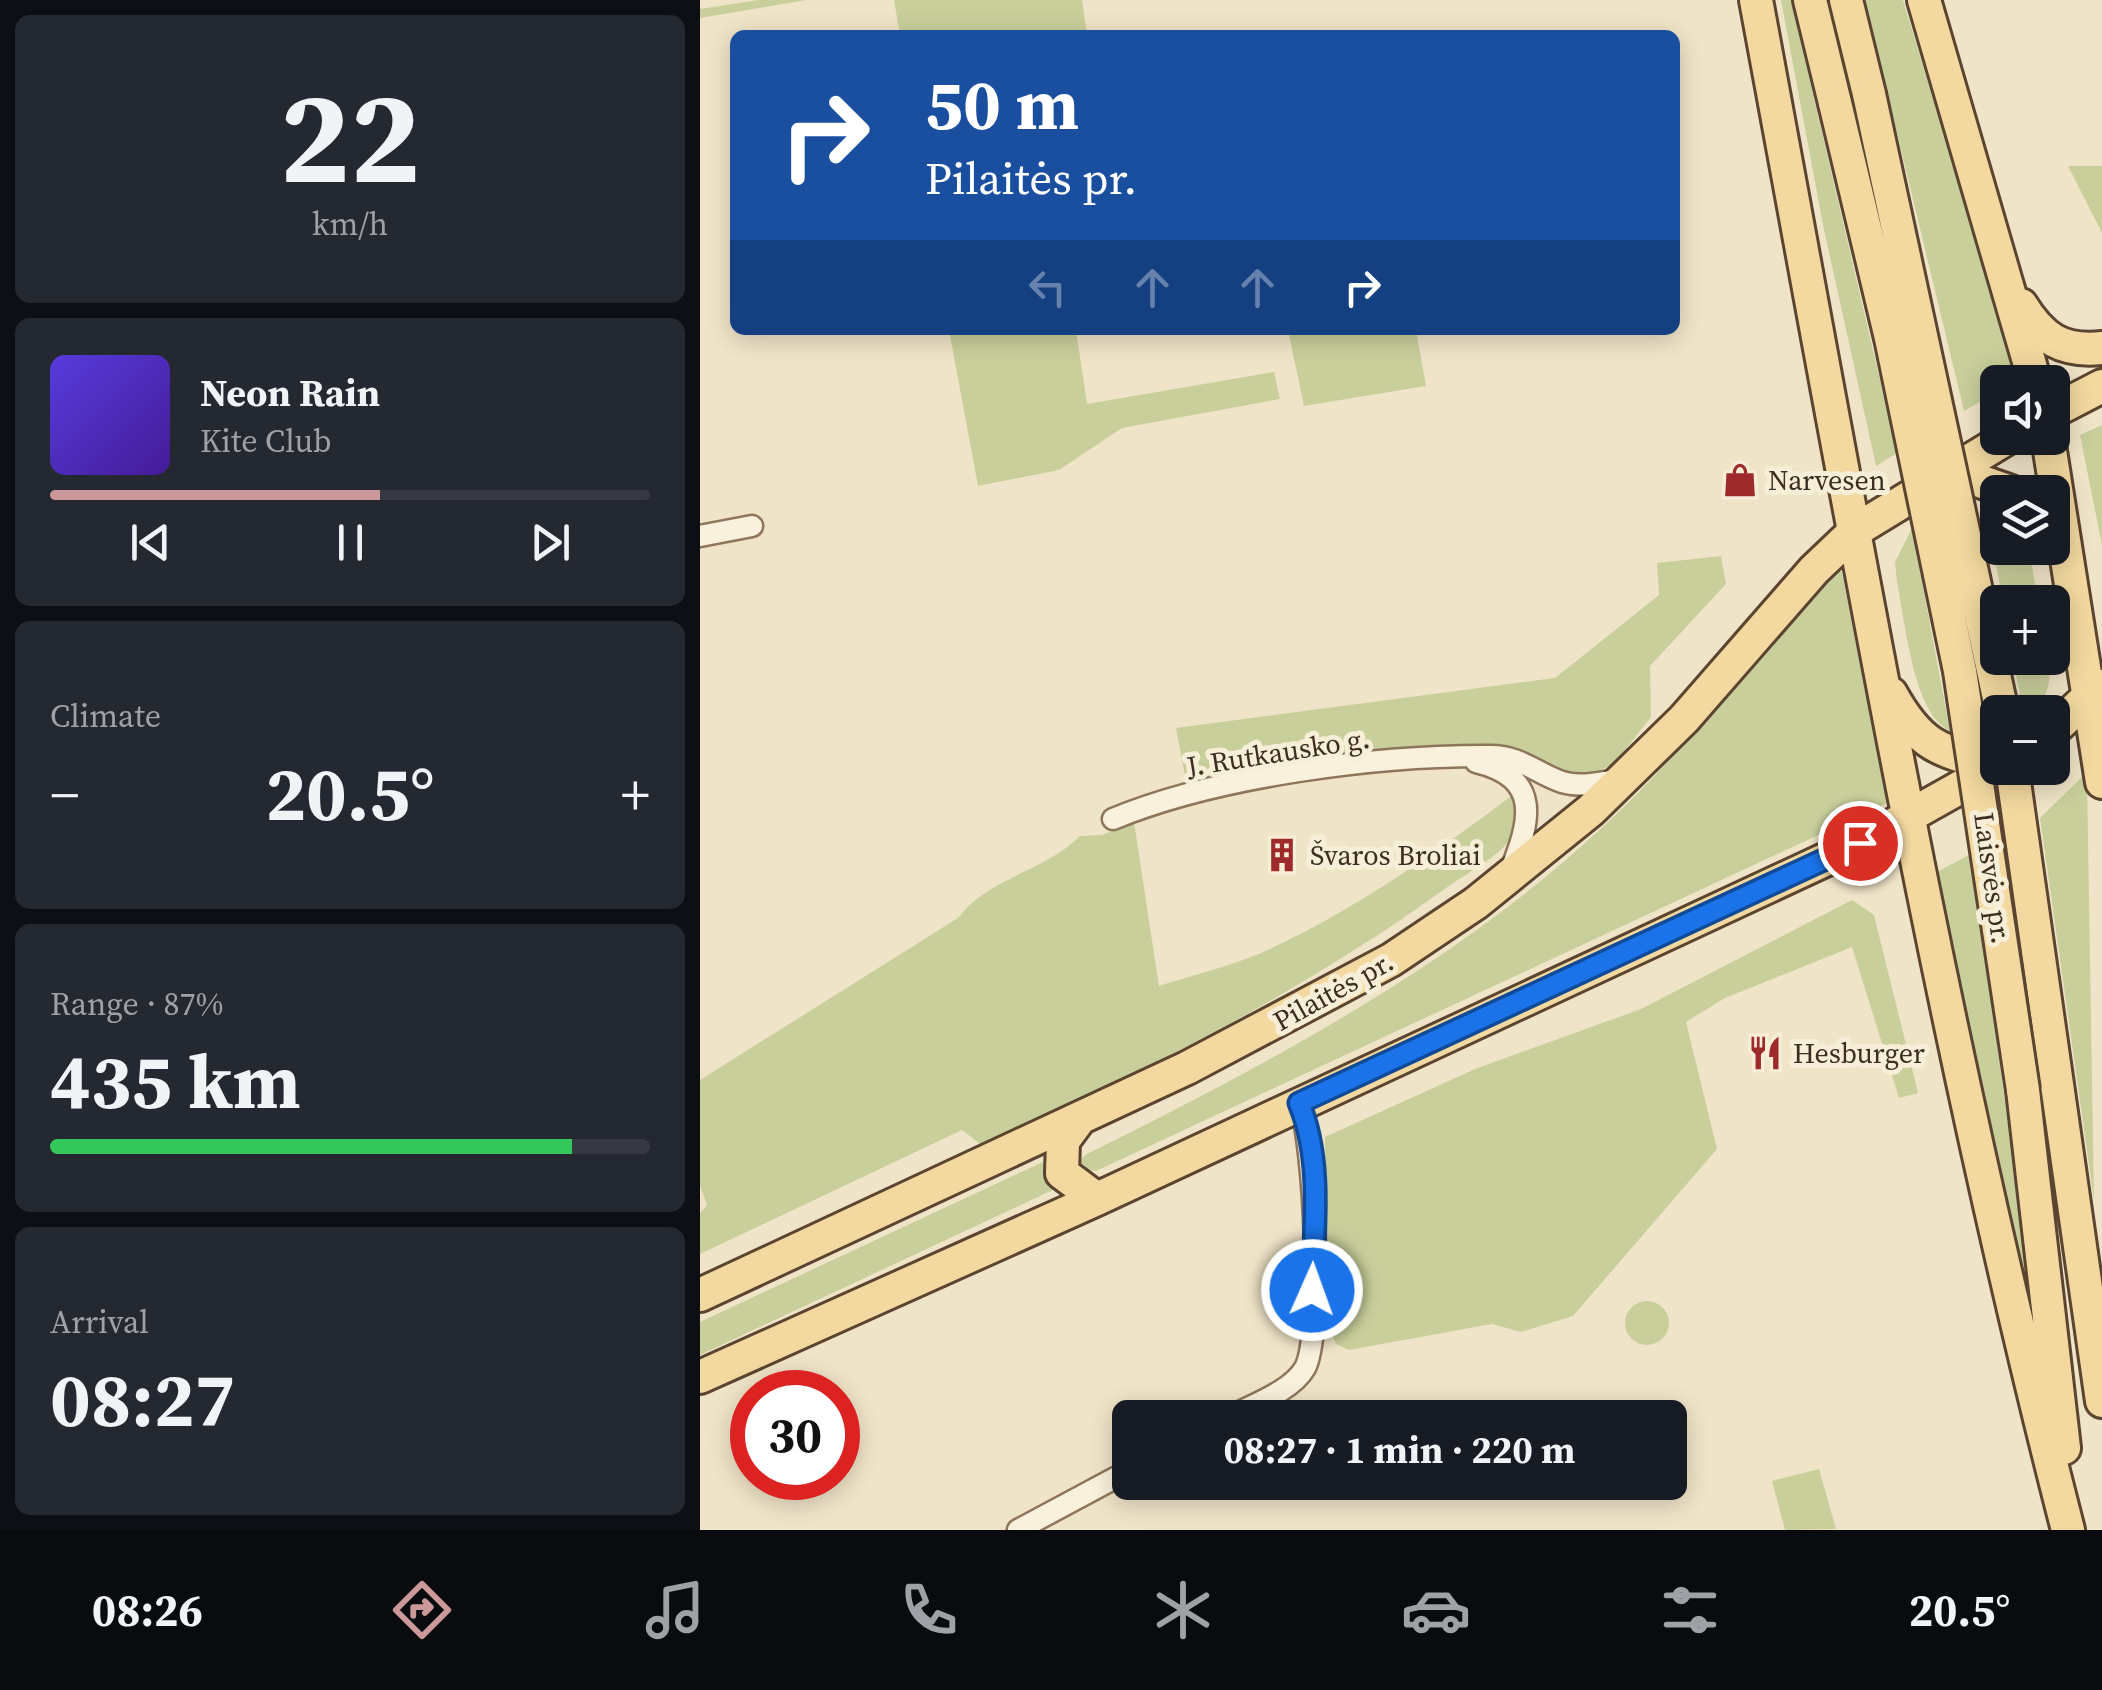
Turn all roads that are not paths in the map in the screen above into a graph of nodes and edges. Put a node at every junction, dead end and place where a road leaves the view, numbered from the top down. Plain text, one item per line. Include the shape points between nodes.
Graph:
1 (1756, 0) edge
2 (1810, 0) edge
3 (1846, 0) edge
4 (1924, 0) edge
5 (2011, 290) junction
6 (2102, 348) edge
7 (2031, 365) edge
8 (2102, 386) edge
9 (2070, 403) edge
10 (1980, 454) edge
11 (2051, 455) edge
12 (1980, 481) edge
13 (1909, 494) junction
14 (752, 526) dead end
15 (1856, 530) junction
16 (700, 536) edge
17 (2063, 565) edge
18 (2074, 585) junction
19 (1882, 676) junction
20 (2096, 690) edge
21 (1998, 695) edge
22 (2070, 714) edge
23 (1454, 758) junction
24 (1980, 761) edge
25 (1980, 775) edge
26 (1624, 778) junction
27 (2102, 782) edge
28 (2014, 785) edge
29 (1906, 818) junction
30 (1114, 819) dead end
31 (1508, 879) junction
32 (1299, 1103) junction
33 (1080, 1118) junction
34 (1096, 1199) junction
35 (700, 1295) edge
36 (700, 1377) edge
37 (1261, 1400) edge
38 (2102, 1401) edge
39 (1112, 1480) edge
40 (1018, 1530) edge
41 (2070, 1530) edge

1 - 15 main road
2 - 41 main road, Laisvės pr., bridge via 1891,338 1960,671 2023,1090
3 - 21 main road, bridge
4 - 5 main road
5 - 6 main road via 2048,339 2067,350
5 - 7 main road
8 - 9 main road
10 - 13 main road
11 - 18 main road
12 - 13 main road via 1970,478
13 - 15 main road, Pilaitės pr.
14 - 16 street
15 - 19 main road
15 - 26 main road, Pilaitės pr.
17 - 18 main road
18 - 20 main road
19 - 24 main road via 1924,741
19 - 29 main road
20 - 22 main road
20 - 27 main road
23 - 26 street, J. Rutkausko g. via 1509,756 1580,785
23 - 30 street, J. Rutkausko g. via 1212,789
23 - 31 street, J. Rutkausko g. via 1504,772 1523,793 1525,834
25 - 29 main road
26 - 31 main road, Pilaitės pr.
28 - 38 main road, Laisvės pr.
29 - 32 main road
29 - 41 main road via 2030,1384
31 - 33 main road, Pilaitės pr. via 1325,998
32 - 34 main road
32 - 37 street via 1308,1125 1314,1198 1310,1356 1292,1383
33 - 34 main road via 1063,1141 1060,1160 1072,1184
33 - 35 main road, Pilaitės pr.
34 - 36 main road
39 - 40 street

